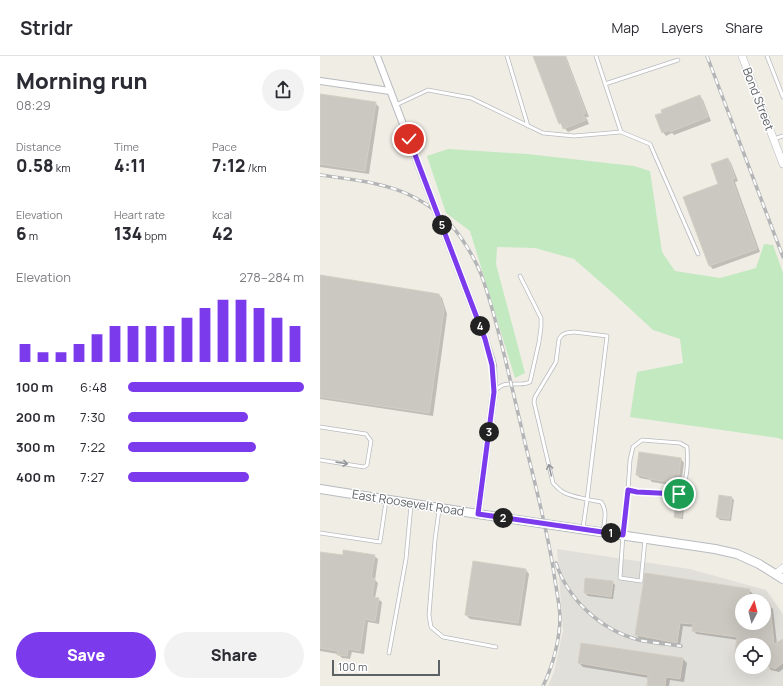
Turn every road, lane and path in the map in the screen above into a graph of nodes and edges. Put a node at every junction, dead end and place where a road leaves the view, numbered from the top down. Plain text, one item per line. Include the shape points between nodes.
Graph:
1 (377, 56) edge
2 (507, 56) edge
3 (596, 56) edge
4 (742, 56) edge
5 (767, 56) edge
6 (678, 60) dead end
7 (320, 81) edge
8 (606, 84) junction
9 (390, 91) junction
10 (783, 97) edge
11 (396, 105) junction
12 (528, 126) junction
13 (621, 132) junction
14 (783, 136) edge
15 (774, 139) junction
16 (783, 164) edge
17 (698, 254) dead end
18 (520, 276) dead end
19 (494, 392) junction
20 (320, 427) edge
21 (320, 460) edge
22 (320, 489) edge
23 (628, 490) junction
24 (386, 499) junction
25 (587, 500) junction
26 (412, 503) junction
27 (440, 508) junction
28 (478, 514) junction
29 (583, 529) junction
30 (603, 532) junction
31 (320, 533) edge
32 (623, 535) junction
33 (646, 538) junction
34 (783, 568) edge
35 (779, 576) edge
36 (496, 647) dead end
37 (389, 653) dead end

1 - 9 street
2 - 12 lane
3 - 8 lane
4 - 15 street, Bond Street
5 - 10 lane
6 - 8 lane
7 - 9 street
8 - 13 lane
9 - 11 street
11 - 12 lane via 428,90 471,98
11 - 19 street via 485,339 492,365
12 - 13 lane via 543,133 574,136
13 - 17 lane via 650,144
14 - 15 lane
15 - 16 street, Bond Street
18 - 19 lane via 541,318 536,358 530,382 504,384
19 - 28 street
21 -> 20 lane via 364,467 367,465 371,441 366,434
22 - 24 main road, East Roosevelt Road
23 - 23 lane via 679,494 688,467 687,447 680,443 642,440 633,447
23 - 32 lane
24 - 26 main road, East Roosevelt Road
24 - 31 lane via 380,542
25 -> 25 lane via 564,493 553,483 534,402 535,396 556,362 559,338 566,333 574,332 607,336
25 - 29 lane
25 - 30 lane via 603,504
26 - 27 main road, East Roosevelt Road
26 - 37 lane via 406,559
27 - 28 main road, East Roosevelt Road
27 - 36 lane via 429,615 431,627 443,637
28 - 29 main road, East Roosevelt Road
29 - 30 main road, East Roosevelt Road
30 - 32 main road, East Roosevelt Road
32 - 33 main road, East Roosevelt Road
32 - 33 lane via 620,578 641,581
33 - 35 main road, East Roosevelt Road via 737,554
34 - 35 street, East Roosevelt Road

